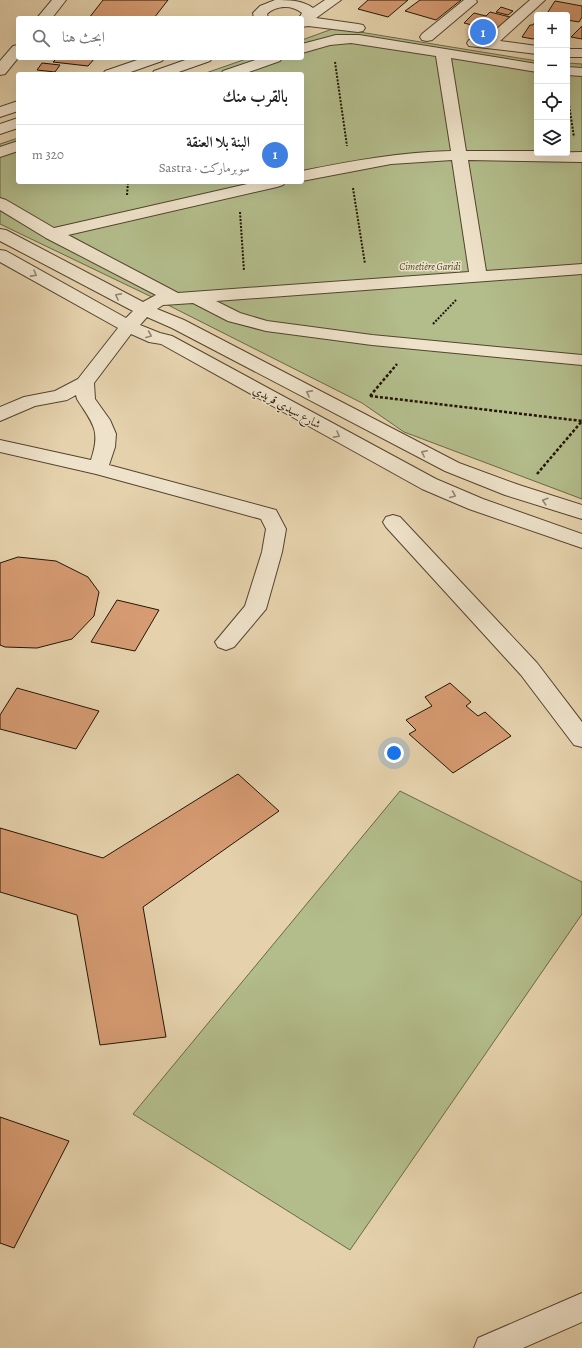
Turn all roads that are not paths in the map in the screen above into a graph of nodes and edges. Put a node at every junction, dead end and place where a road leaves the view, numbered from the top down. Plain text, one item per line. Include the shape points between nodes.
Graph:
1 (59, 0) edge
2 (334, 0) edge
3 (538, 0) edge
4 (294, 2) edge
5 (470, 2) dead end
6 (262, 12) edge
7 (46, 16) edge
8 (306, 20) edge
9 (427, 38) junction
10 (487, 45) junction
11 (304, 48) edge
12 (534, 50) edge
13 (16, 51) edge
14 (443, 52) junction
15 (570, 53) edge
16 (582, 53) edge
17 (151, 60) edge
18 (199, 60) edge
19 (269, 60) edge
20 (534, 67) edge
21 (0, 71) edge
22 (570, 71) edge
23 (116, 72) edge
24 (165, 72) edge
25 (234, 72) edge
26 (582, 72) edge
27 (16, 107) edge
28 (0, 112) edge
29 (16, 124) edge
30 (0, 129) edge
31 (16, 147) edge
32 (0, 152) edge
33 (460, 155) junction
34 (582, 157) edge
35 (304, 176) edge
36 (268, 184) edge
37 (0, 203) edge
38 (0, 234) edge
39 (52, 234) junction
40 (0, 255) edge
41 (582, 269) edge
42 (478, 276) junction
43 (195, 297) junction
44 (176, 299) junction
45 (144, 310) junction
46 (128, 326) junction
47 (582, 360) edge
48 (85, 383) junction
49 (0, 415) edge
50 (3, 453) edge
51 (98, 468) junction
52 (582, 512) edge
53 (393, 522) dead end
54 (582, 541) edge
55 (226, 642) dead end
56 (582, 739) edge
57 (582, 1307) edge
58 (490, 1348) edge

1 - 7 street
2 - 8 street
3 - 10 street
4 - 6 street via 275,4
4 - 8 street via 309,12
5 - 9 street
8 - 9 street
9 - 10 street
10 - 12 street
11 - 14 street via 342,38
13 - 21 street
14 - 20 street
14 - 33 street
15 - 16 street
17 - 23 street
18 - 24 street
19 - 25 street
22 - 26 street
27 - 28 street
29 - 30 street
31 - 32 street
33 - 34 street
33 - 35 street via 350,165
33 - 42 street
36 - 39 street
37 - 39 street
45 -> 38 street, شارع سيدي قريدي
39 - 44 street
40 -> 46 street, شارع سيدي قريدي
41 - 42 street
42 - 43 street
43 - 44 street
43 - 47 street via 234,317 266,326 372,340
44 - 45 street via 158,300
45 - 46 street
52 -> 45 street, شارع سيدي قريدي via 512,490 452,467 178,324
46 - 48 street
46 -> 54 street, شارع سيدي قريدي via 166,340 429,484 476,504
48 - 49 street via 60,396 31,401
48 - 51 street via 86,399 101,420 106,434
50 - 51 street
51 - 55 street via 269,515 276,529 255,609
53 - 56 street via 529,669
57 - 58 street

